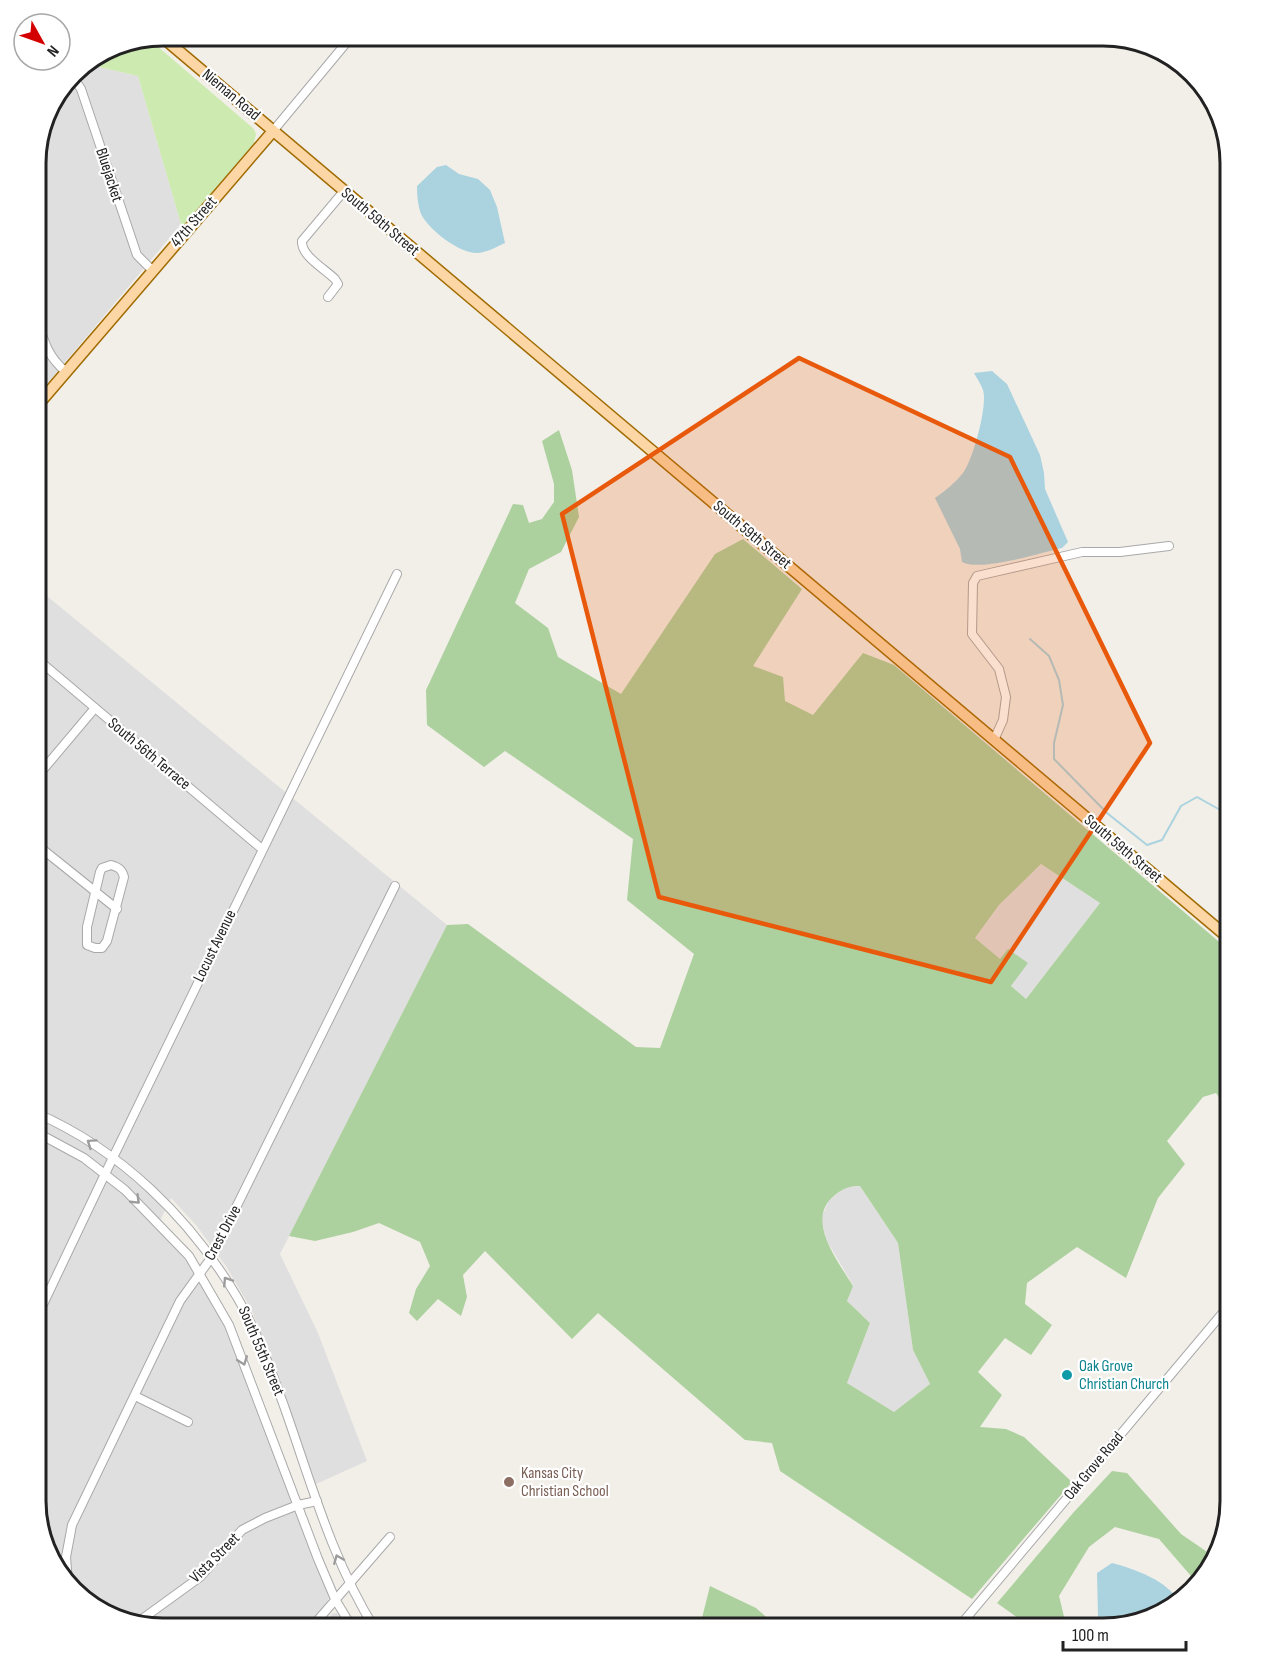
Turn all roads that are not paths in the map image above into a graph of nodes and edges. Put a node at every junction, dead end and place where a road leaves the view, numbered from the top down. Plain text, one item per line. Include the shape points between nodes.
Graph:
1 (173, 46) edge
2 (344, 46) edge
3 (78, 84) edge
4 (273, 131) junction
5 (344, 191) junction
6 (152, 270) junction
7 (328, 297) dead end
8 (47, 349) edge
9 (66, 372) junction
10 (47, 394) edge
11 (1169, 546) dead end
12 (397, 574) dead end
13 (47, 667) edge
14 (95, 708) junction
15 (994, 740) junction
16 (47, 765) edge
17 (262, 849) junction
18 (46, 853) edge
19 (395, 886) dead end
20 (96, 893) junction
21 (117, 909) junction
22 (1220, 931) edge
23 (46, 1117) edge
24 (46, 1137) edge
25 (112, 1158) junction
26 (105, 1174) junction
27 (212, 1258) junction
28 (200, 1273) junction
29 (46, 1298) edge
30 (1220, 1315) edge
31 (135, 1396) junction
32 (188, 1422) dead end
33 (317, 1501) junction
34 (298, 1505) junction
35 (390, 1537) dead end
36 (67, 1567) edge
37 (348, 1583) junction
38 (335, 1599) junction
39 (145, 1617) edge
40 (319, 1618) edge
41 (346, 1618) edge
42 (369, 1618) edge
43 (966, 1618) edge

1 - 4 main road, Nieman Road
2 - 4 street, 47th Street
3 - 6 street, Bluejacket via 137,255
4 - 5 main road, South 59th Street
4 - 6 main road, 47th Street
5 - 7 street via 302,241 306,252 338,284
5 - 15 main road, South 59th Street
6 - 9 main road, 47th Street
8 - 9 street
9 - 10 main road, 47th Street
11 - 15 street via 1082,552 977,576 973,583 972,634 999,669 1006,697 1003,720
12 - 17 street, Locust Avenue
13 - 14 street, South 56th Terrace
14 - 16 street
14 - 17 street, South 56th Terrace
15 - 22 main road, South 59th Street
17 - 25 street, Locust Avenue
18 - 20 street
19 - 27 street, Crest Drive
20 - 21 street
20 - 21 street via 102,868 117,867 124,877
20 - 21 street via 87,927 87,945 102,948 107,942
25 -> 23 street, South 55th Street via 66,1126
24 - 26 street, South 55th Street
25 - 26 street, Locust Avenue
25 - 27 street, South 55th Street via 178,1215
26 -> 28 street, South 55th Street via 173,1238
26 - 29 street, Locust Avenue
27 - 28 street, Crest Drive
33 -> 27 street, South 55th Street via 253,1327
28 - 31 street, Crest Drive via 180,1301
28 -> 34 street, South 55th Street via 229,1325
30 - 43 street, Oak Grove Road
31 - 32 street
31 - 36 street, Crest Drive via 72,1525
33 - 34 street, Vista Street
37 -> 33 street, South 55th Street
34 - 38 street, South 55th Street
34 - 39 street, Vista Street via 242,1530 200,1577
35 - 37 street
37 - 38 street
37 - 42 street, South 55th Street
38 - 40 street
38 - 41 street, South 55th Street

